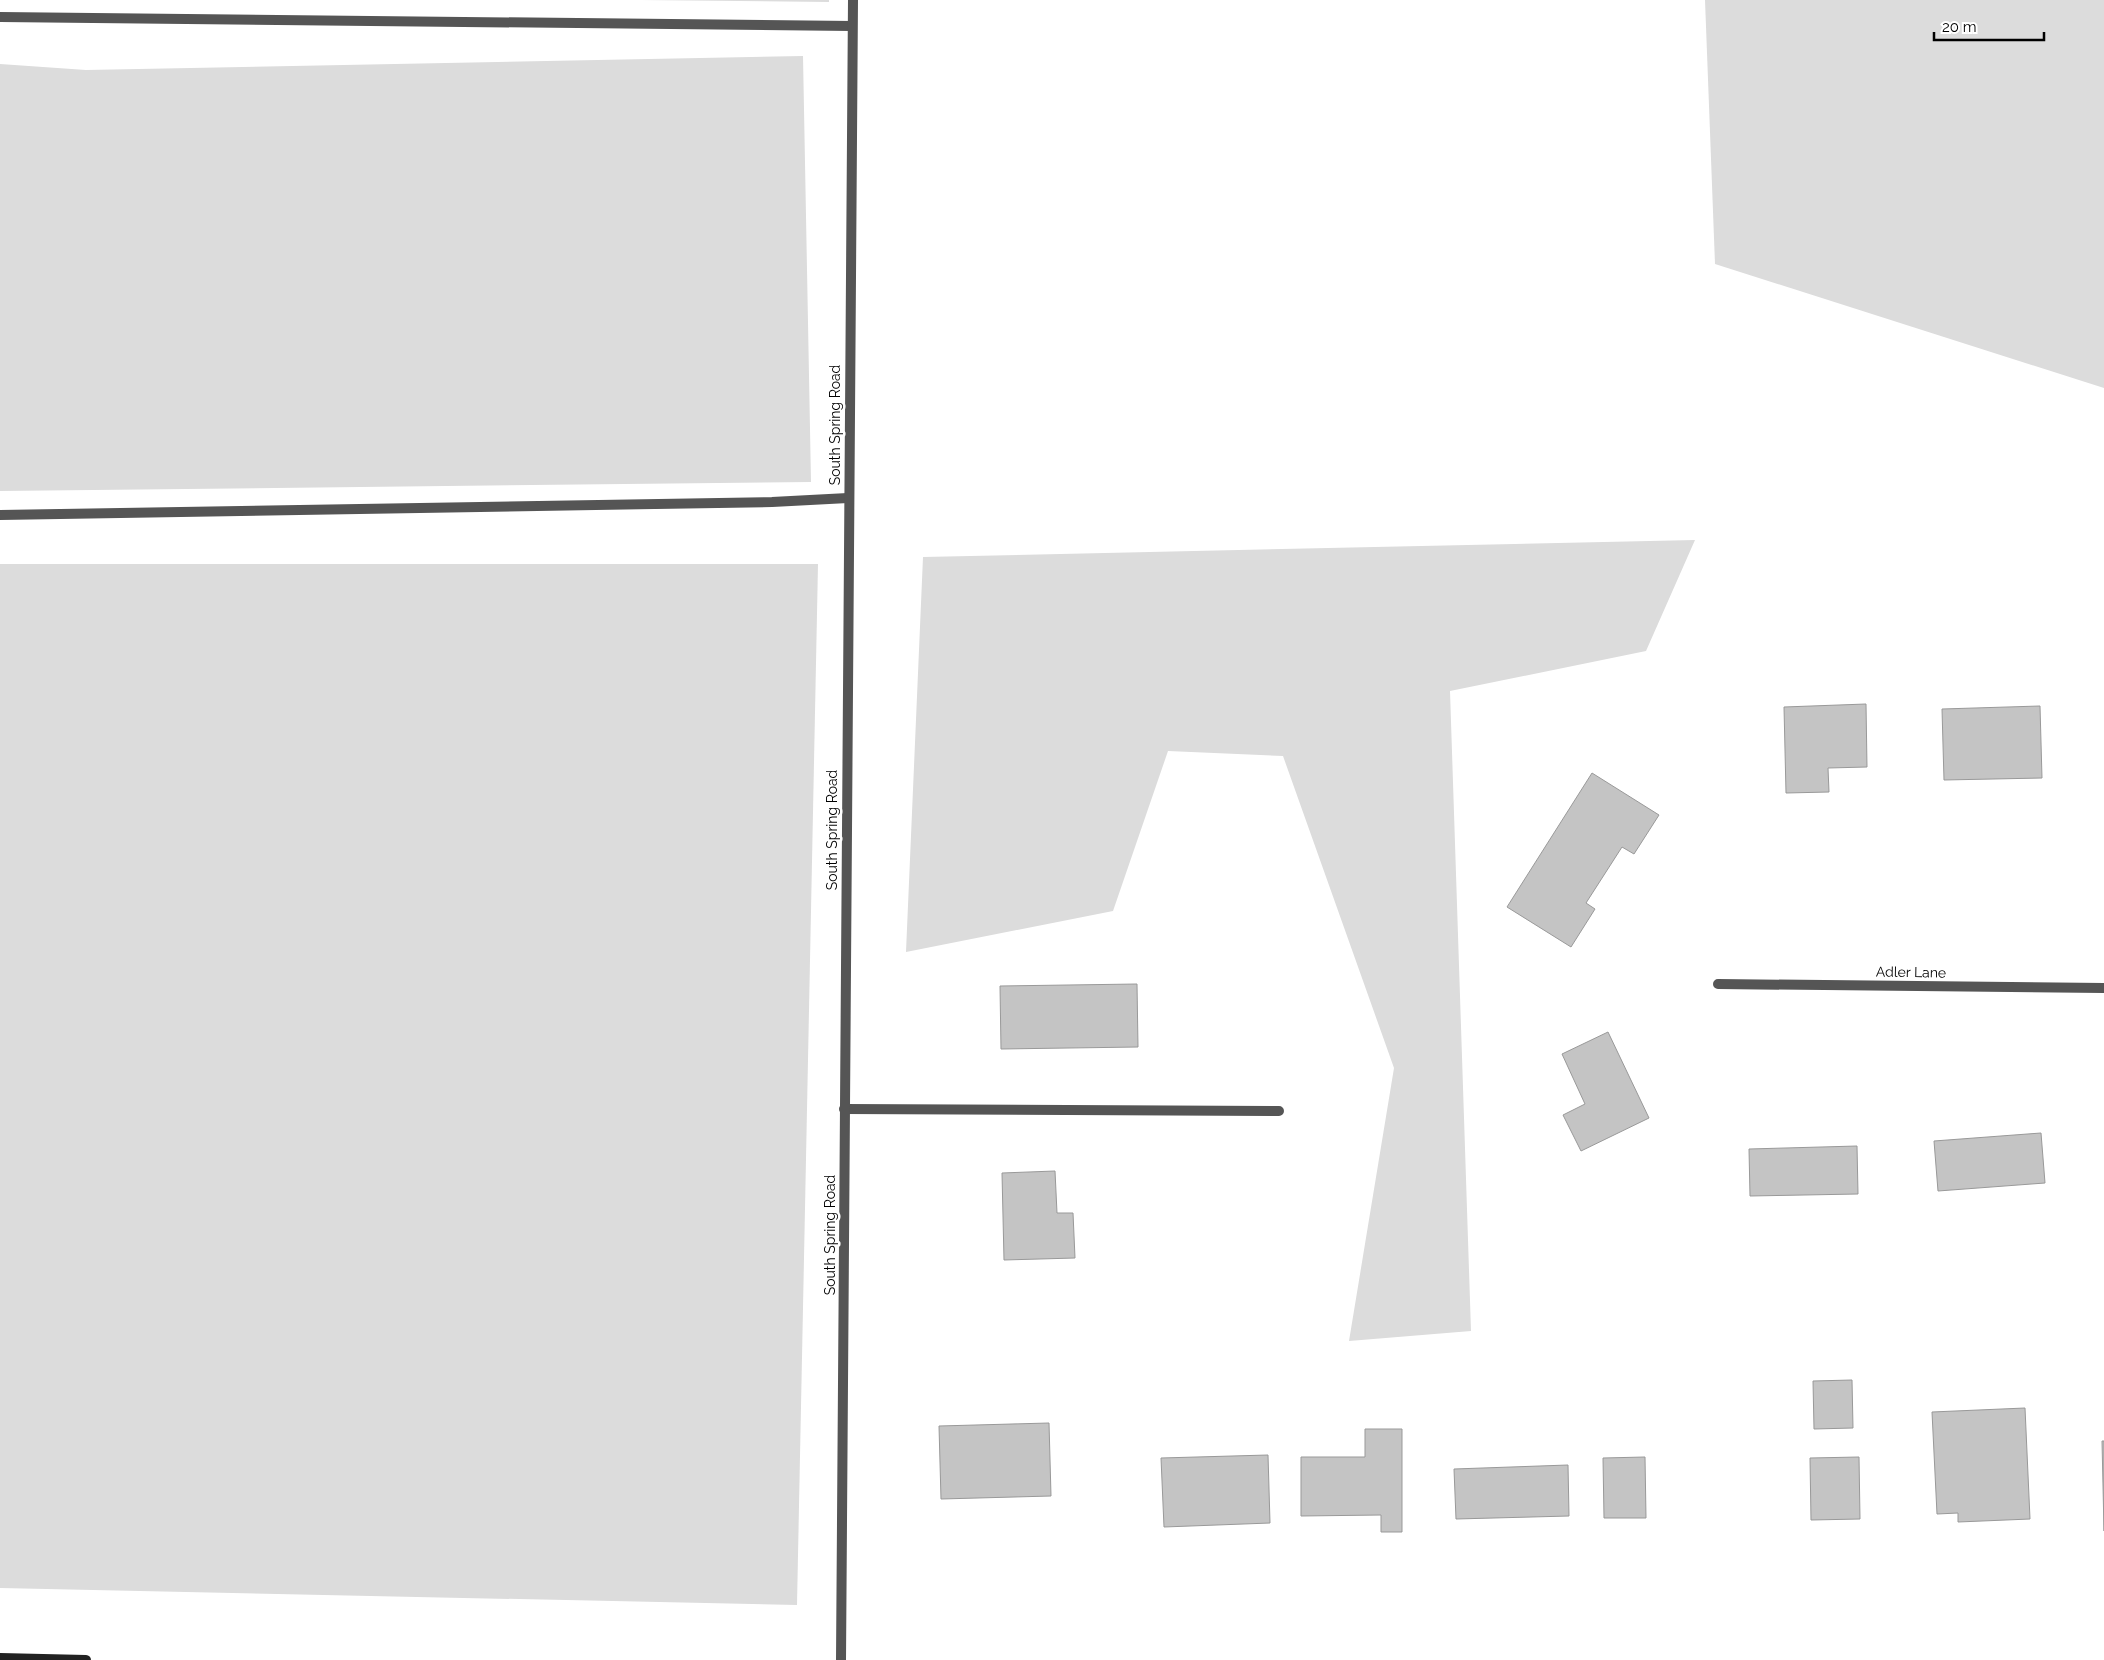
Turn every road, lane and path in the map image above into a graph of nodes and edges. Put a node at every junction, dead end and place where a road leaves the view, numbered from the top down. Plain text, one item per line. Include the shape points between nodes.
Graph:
1 (852, 0) edge
2 (0, 17) edge
3 (852, 26) junction
4 (848, 498) junction
5 (0, 516) edge
6 (1718, 984) dead end
7 (2104, 988) edge
8 (844, 1109) junction
9 (1278, 1111) dead end
10 (0, 1658) edge
11 (86, 1660) edge
12 (841, 1660) edge

1 - 3 street, South Spring Road
2 - 3 street
3 - 4 street, South Spring Road
4 - 5 street
4 - 8 street, South Spring Road
6 - 7 street, Adler Lane
8 - 9 street
8 - 12 street, South Spring Road
10 - 11 street

